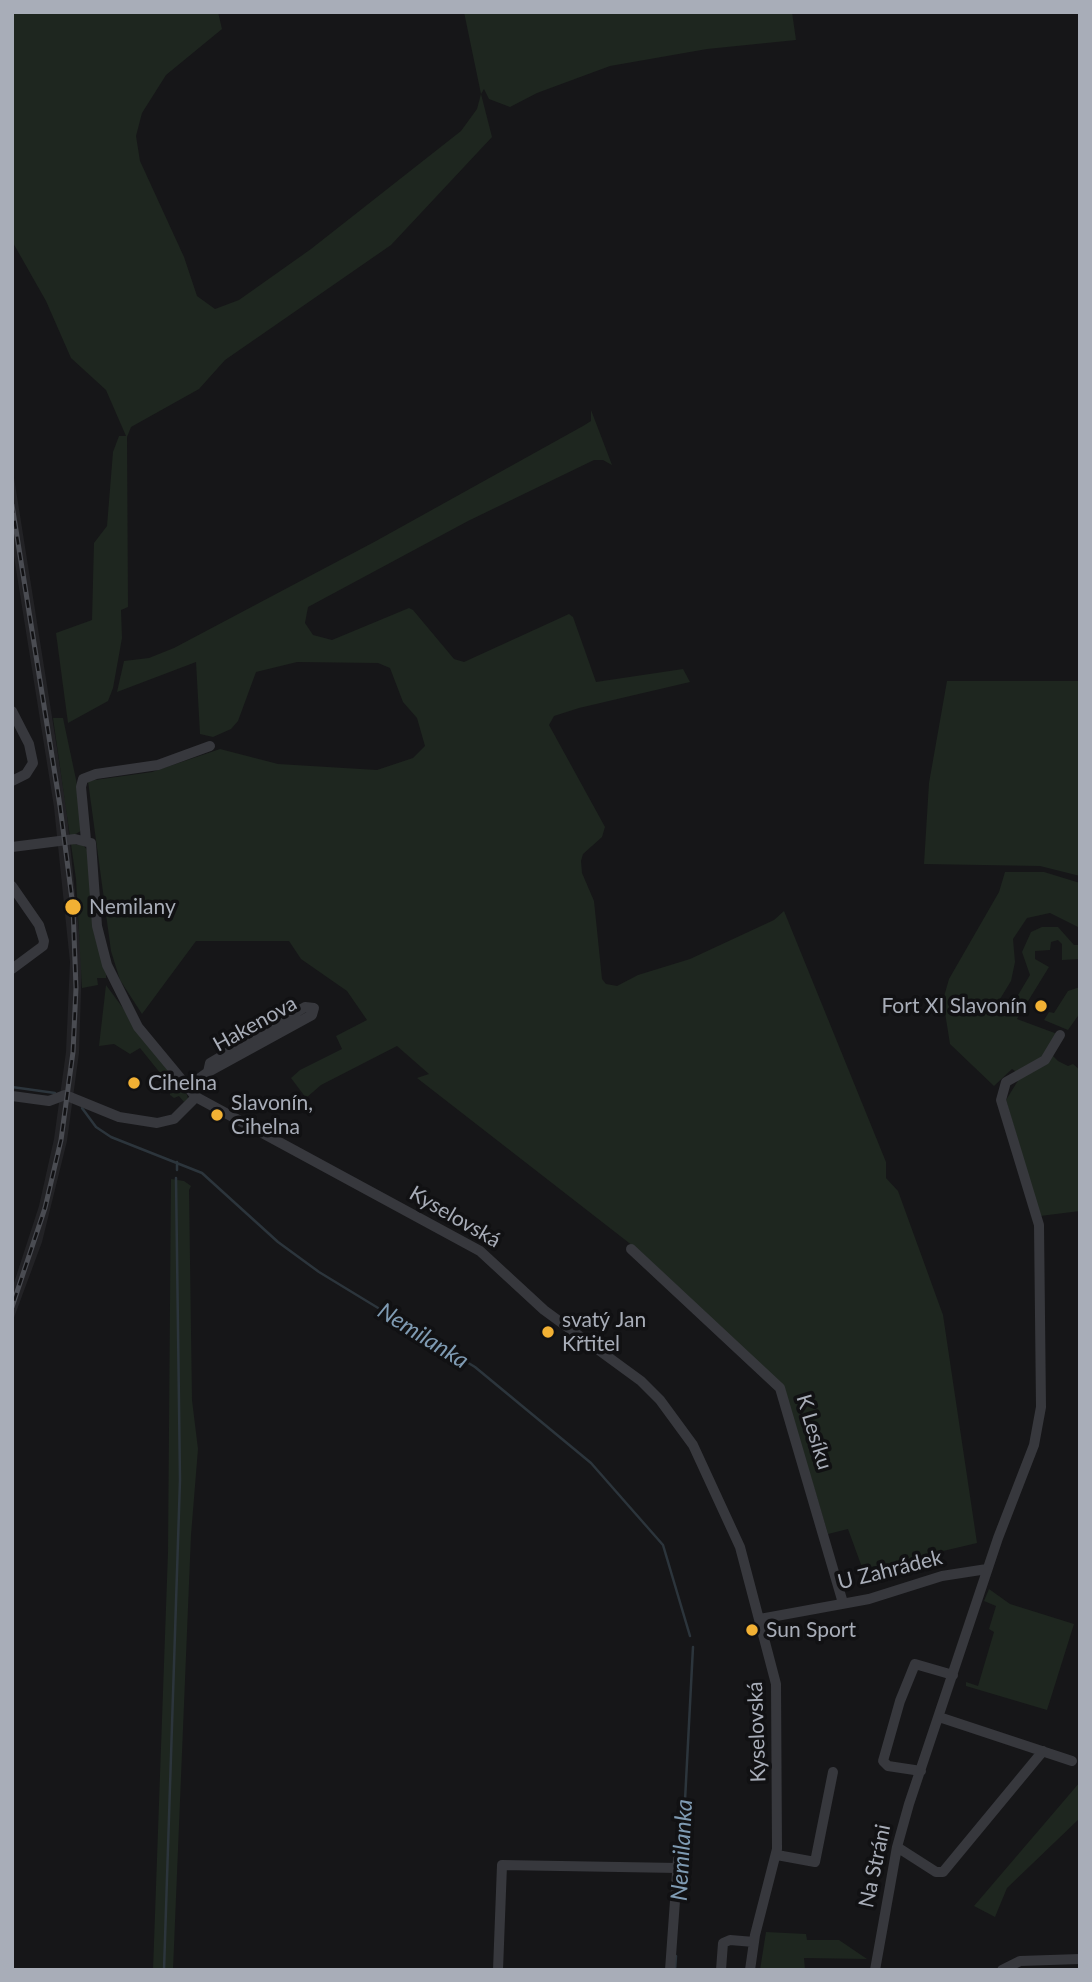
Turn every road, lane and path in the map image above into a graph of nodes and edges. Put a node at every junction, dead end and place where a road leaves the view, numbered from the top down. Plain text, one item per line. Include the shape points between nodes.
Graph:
1 (12, 711) edge
2 (210, 746) dead end
3 (12, 782) edge
4 (80, 839) junction
5 (12, 847) edge
6 (12, 886) edge
7 (12, 969) edge
8 (1060, 1035) dead end
9 (208, 1072) junction
10 (186, 1088) junction
11 (12, 1096) edge
12 (196, 1097) junction
13 (631, 1249) dead end
14 (987, 1569) junction
15 (843, 1603) junction
16 (761, 1619) junction
17 (953, 1675) junction
18 (939, 1717) junction
19 (1043, 1751) junction
20 (1072, 1761) dead end
21 (833, 1772) dead end
22 (921, 1772) junction
23 (897, 1847) junction
24 (777, 1855) junction
25 (754, 1942) junction
26 (1080, 1959) edge
27 (498, 1970) edge
28 (670, 1970) edge
29 (721, 1970) edge
30 (750, 1970) edge
31 (875, 1970) edge
32 (1002, 1970) edge

1 - 3 street via 33,765
2 - 4 street, Kyselovská via 158,765 85,777 80,787
4 - 5 street
4 - 10 street, Kyselovská via 94,852 97,926 106,962 134,1021
6 - 7 street via 39,925 44,941
8 - 14 street, Na Stráni via 1048,1057 1015,1075 1001,1090 1039,1225 1041,1407 1034,1445
9 - 9 street, Hakenova via 210,1063 304,1007 314,1008 312,1015
9 - 10 street
10 - 12 street, Kyselovská
11 - 12 street via 49,1101 65,1095 119,1117 157,1123 174,1119
12 - 16 street, Kyselovská via 480,1251 544,1310 641,1381 669,1411 702,1460 740,1547
13 - 15 street, K Lesíku via 780,1388
14 - 15 street, U Zahrádek via 942,1576
14 - 17 street, Na Stráni
15 - 16 street, U Zahrádek
16 - 24 street, Kyselovská via 777,1699
17 - 18 street, Na Stráni
17 - 22 street via 915,1664 900,1701 883,1761
18 - 19 street
18 - 22 street, Na Stráni
19 - 20 street
19 - 23 street via 943,1872
21 - 24 street via 815,1861
22 - 23 street, Na Stráni
23 - 31 street, Na Stráni
24 - 25 street, Kyselovská
25 - 29 street via 724,1941
25 - 30 street, Kyselovská
26 - 32 street via 1020,1961
27 - 28 street via 502,1865 678,1864

